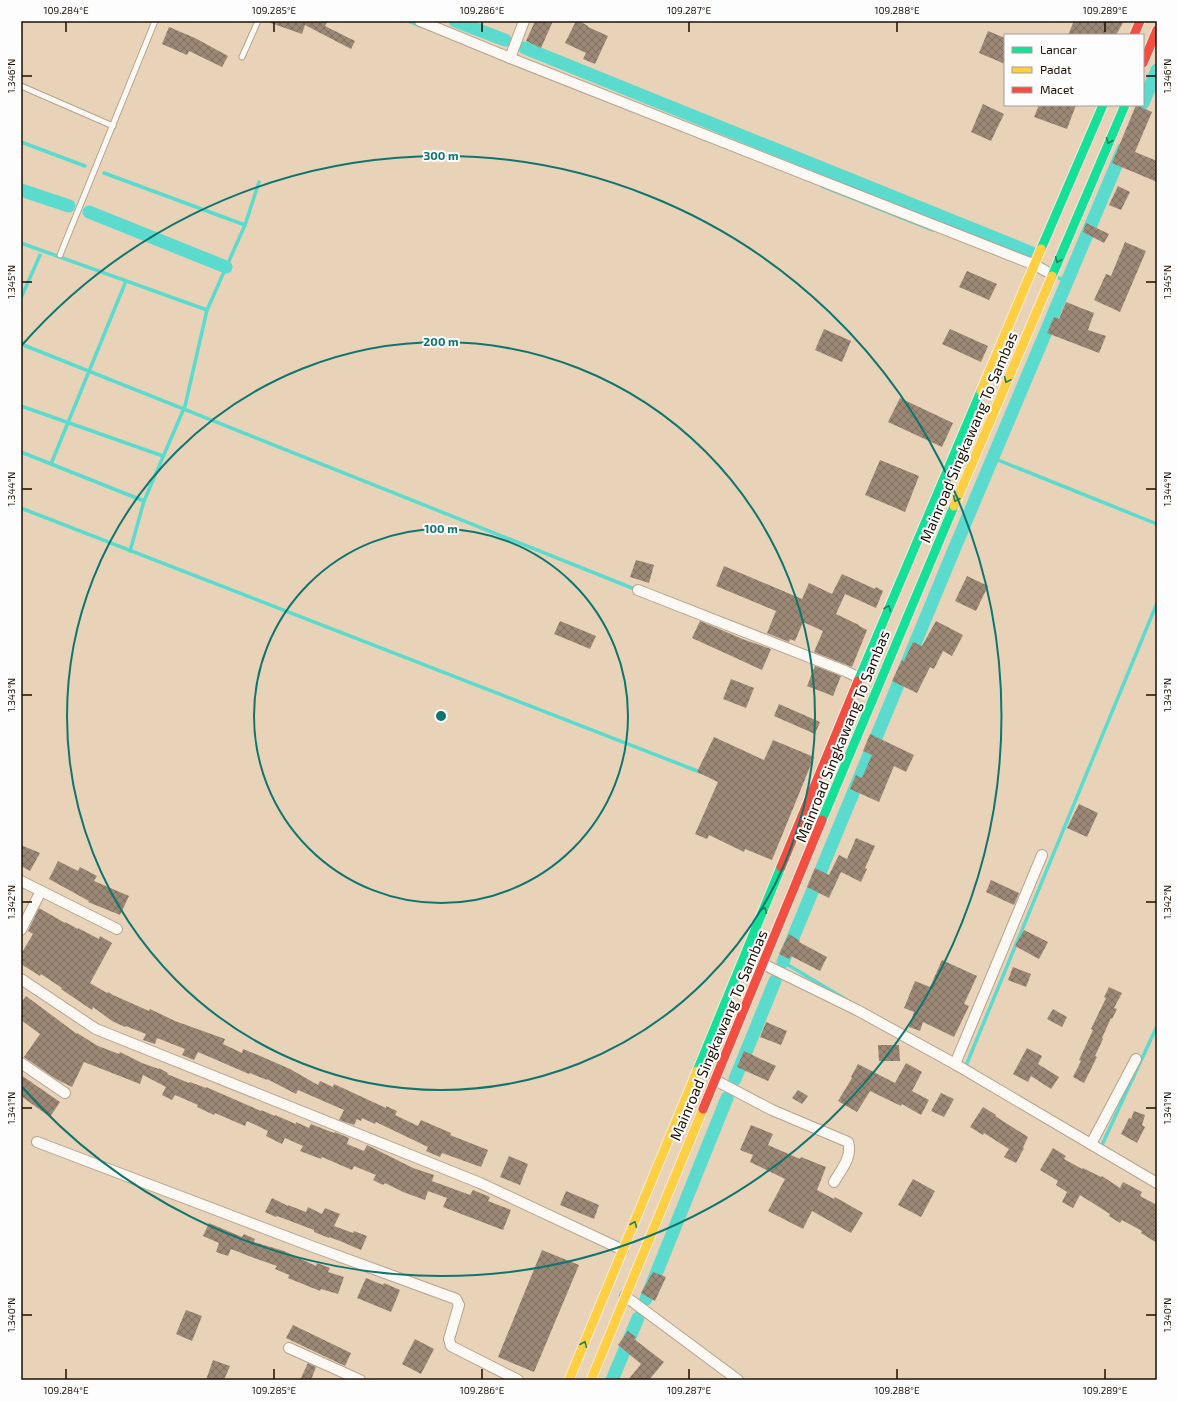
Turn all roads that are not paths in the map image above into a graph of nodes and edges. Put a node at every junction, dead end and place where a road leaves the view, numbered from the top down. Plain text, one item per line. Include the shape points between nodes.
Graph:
1 (155, 21) edge
2 (258, 21) edge
3 (420, 21) edge
4 (524, 21) edge
5 (1140, 21) edge
6 (1156, 33) edge
7 (1134, 34) edge
8 (242, 57) dead end
9 (510, 58) junction
10 (1144, 61) edge
11 (21, 86) edge
12 (1104, 106) edge
13 (1125, 106) edge
14 (113, 126) junction
15 (60, 255) dead end
16 (1035, 265) junction
17 (1051, 274) junction
18 (638, 590) dead end
19 (884, 644) junction
20 (860, 678) junction
21 (1042, 855) dead end
22 (21, 881) edge
23 (41, 891) junction
24 (117, 929) dead end
25 (21, 930) edge
26 (763, 964) junction
27 (21, 979) edge
28 (738, 997) junction
29 (1136, 1059) dead end
30 (21, 1063) edge
31 (955, 1064) junction
32 (714, 1080) junction
33 (65, 1093) dead end
34 (37, 1142) dead end
35 (1091, 1144) junction
36 (834, 1182) dead end
37 (1157, 1183) edge
38 (623, 1250) junction
39 (625, 1296) junction
40 (289, 1348) dead end
41 (360, 1380) edge
42 (518, 1380) edge
43 (569, 1380) edge
44 (591, 1380) edge
45 (738, 1380) edge

1 - 14 lane
2 - 8 lane
3 - 9 street
4 - 9 street
5 - 7 highway
6 - 10 highway
9 - 16 street
11 - 14 lane
12 - 16 highway, Mainroad Singkawang To Sambas
13 -> 17 highway, Mainroad Singkawang To Sambas
14 - 15 lane
16 - 17 street
19 -> 16 highway, Mainroad Singkawang To Sambas
17 -> 19 highway, Mainroad Singkawang To Sambas via 1035,316
18 - 20 street
19 - 20 highway, Mainroad Singkawang To Sambas
19 - 26 highway, Mainroad Singkawang To Sambas
28 -> 20 highway, Mainroad Singkawang To Sambas
21 - 31 street
22 - 23 street
23 - 24 street
23 - 25 street
26 - 28 highway, Mainroad Singkawang To Sambas
26 - 31 street via 857,1010
27 - 38 street via 96,1028 480,1183
28 - 32 highway, Mainroad Singkawang To Sambas
38 -> 28 highway, Mainroad Singkawang To Sambas
29 - 35 street
30 - 33 street
31 - 35 street
32 - 36 street via 772,1110 848,1142 848,1157
32 - 39 highway, Mainroad Singkawang To Sambas
34 - 42 street via 456,1299 459,1306 449,1339 451,1346
35 - 37 street
43 -> 38 highway, Mainroad Singkawang To Sambas
39 - 44 highway, Mainroad Singkawang To Sambas
39 - 45 street
40 - 41 street

